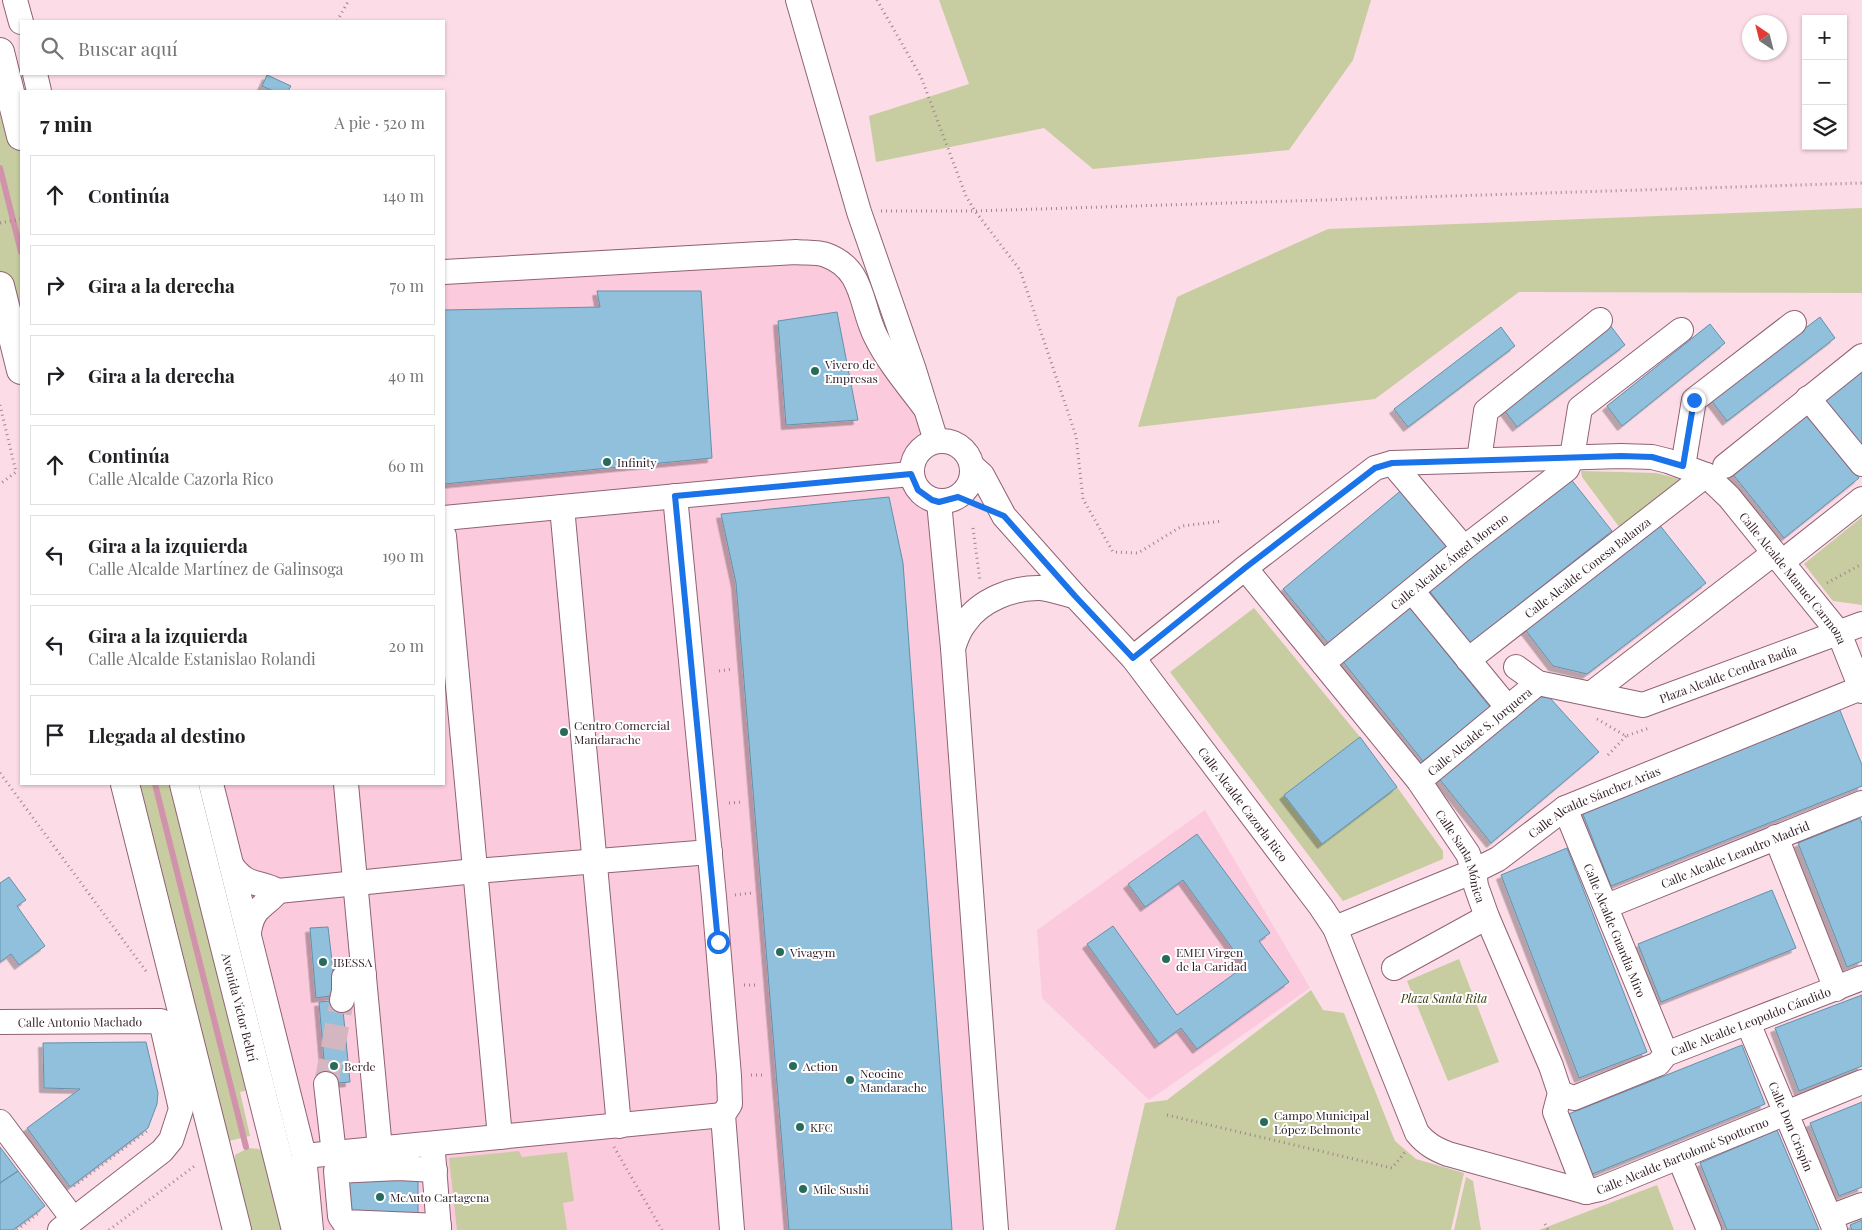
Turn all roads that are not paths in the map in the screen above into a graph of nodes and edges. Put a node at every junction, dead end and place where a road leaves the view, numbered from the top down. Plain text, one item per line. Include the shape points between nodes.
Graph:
1 (15, 0) edge
2 (798, 0) edge
3 (20, 20) edge
4 (0, 52) edge
5 (35, 75) edge
6 (40, 90) edge
7 (20, 132) edge
8 (445, 272) edge
9 (0, 286) edge
10 (1600, 320) dead end
11 (1794, 323) dead end
12 (1681, 330) dead end
13 (1862, 356) edge
14 (20, 366) edge
15 (1808, 398) junction
16 (926, 409) junction
17 (936, 441) junction
18 (1572, 458) junction
19 (1479, 460) junction
20 (1392, 463) junction
21 (1862, 464) edge
22 (972, 466) junction
23 (1683, 466) junction
24 (1716, 471) junction
25 (911, 474) junction
26 (675, 496) junction
27 (949, 500) junction
28 (1862, 500) edge
29 (562, 507) junction
30 (1004, 516) junction
31 (445, 518) edge
32 (445, 547) edge
33 (1464, 548) junction
34 (1778, 558) junction
35 (1245, 568) junction
36 (1412, 591) junction
37 (1075, 596) junction
38 (1862, 624) edge
39 (1839, 633) junction
40 (953, 648) junction
41 (1133, 658) junction
42 (1468, 660) junction
43 (1322, 663) junction
44 (1516, 667) dead end
45 (1538, 683) junction
46 (1861, 690) edge
47 (1592, 693) junction
48 (1508, 708) junction
49 (1419, 781) junction
50 (125, 785) edge
51 (184, 785) edge
52 (211, 785) edge
53 (346, 785) edge
54 (1862, 803) edge
55 (1565, 808) junction
56 (1776, 838) junction
57 (710, 852) junction
58 (594, 860) junction
59 (232, 866) junction
60 (475, 870) junction
61 (1474, 871) junction
62 (356, 882) junction
63 (278, 891) junction
64 (1607, 906) junction
65 (1487, 917) junction
66 (1335, 928) junction
67 (249, 932) junction
68 (1394, 968) dead end
69 (364, 975) junction
70 (1862, 978) edge
71 (1836, 989) junction
72 (342, 1000) tunnel mouth
73 (0, 1022) edge
74 (1748, 1023) junction
75 (1666, 1054) junction
76 (1862, 1082) edge
77 (326, 1084) tunnel mouth
78 (1557, 1102) junction
79 (1785, 1113) junction
80 (723, 1115) junction
81 (0, 1122) edge
82 (614, 1133) junction
83 (500, 1137) junction
84 (1413, 1140) joint
85 (433, 1144) junction
86 (380, 1149) junction
87 (334, 1154) junction
88 (304, 1156) junction
89 (1679, 1156) junction
90 (435, 1170) junction
91 (1586, 1192) junction
92 (1862, 1205) edge
93 (1833, 1224) edge
94 (66, 1225) edge
95 (439, 1228) edge
96 (237, 1230) edge
97 (296, 1230) edge
98 (312, 1230) edge
99 (732, 1230) edge
100 (996, 1230) edge
101 (1709, 1230) edge

1 - 3 street
2 - 16 street via 859,212
4 - 7 main road
5 - 6 street
8 - 16 street via 796,252 826,255 846,267 859,285 874,334 891,364
9 - 14 main road
10 - 19 street via 1486,411
11 - 23 street via 1694,400
12 - 18 street via 1580,408
13 - 15 street, Calle Alcalde Conesa Balanza
15 - 21 street
15 - 24 street, Calle Alcalde Conesa Balanza
16 - 17 street
17 - 22 street via 962,448
17 - 25 street via 921,450
18 - 19 street
18 - 23 street via 1652,457
18 - 33 street, Calle Alcalde Ángel Moreno via 1567,469
19 - 20 street
20 - 33 street
20 - 35 street via 1375,468
22 - 27 street via 967,488
22 - 30 street via 982,475
23 - 24 street
24 - 34 street, Calle Alcalde Manuel Carmona via 1729,497
24 - 42 street, Calle Alcalde Conesa Balanza
25 - 26 street
25 - 27 street via 923,495
26 - 29 street
26 - 57 street
27 - 30 street
27 - 40 street
28 - 34 street
29 - 31 street
29 - 58 street
30 - 37 street, Calle Alcalde Cazorla Rico
32 - 60 street
33 - 36 street, Calle Alcalde Ángel Moreno
34 - 39 street, Calle Alcalde Manuel Carmona
34 - 47 street
35 - 41 street
35 - 43 street, Calle Santa Mónica
36 - 42 street
36 - 43 street, Calle Alcalde Ángel Moreno
37 - 40 street via 1041,588 998,596 966,621
37 - 41 street, Calle Alcalde Cazorla Rico
38 - 39 street, Plaza Alcalde Cendra Badía
39 - 46 street, Calle Alcalde Manuel Carmona
39 - 47 street, Plaza Alcalde Cendra Badía via 1643,705
40 - 100 street
41 - 66 street, Calle Alcalde Cazorla Rico
42 - 48 street
43 - 49 street, Calle Santa Mónica
44 - 45 street, Plaza Alcalde Cendra Badía
45 - 47 street, Plaza Alcalde Cendra Badía
45 - 48 street, Calle Alcalde S. Jorquera
46 - 55 street, Calle Alcalde Sánchez Arias
48 - 49 street, Calle Alcalde S. Jorquera
49 - 61 street, Calle Santa Mónica via 1456,833
50 - 96 main road
51 - 97 main road, Avenida Víctor Beltrí
52 - 59 street
53 - 62 street
54 - 56 street, Calle Alcalde Leandro Madrid
55 - 61 street, Calle Alcalde Sánchez Arias via 1498,859
55 - 64 street, Calle Alcalde Guardia Miro
56 - 64 street, Calle Alcalde Leandro Madrid
56 - 71 street
57 - 58 street
57 - 80 street via 730,1104
58 - 60 street
58 - 82 street
59 - 63 street via 248,881
59 - 67 street
60 - 62 street
60 - 83 street
61 - 65 street, Calle Santa Mónica
61 - 66 street, Calle Alcalde Sánchez Arias
62 - 63 street
62 - 69 street
63 - 67 street via 257,910
64 - 75 street, Calle Alcalde Guardia Miro
65 - 68 street
65 - 78 street, Calle Santa Mónica via 1551,1066
66 - 84 street, Calle Alcalde Cazorla Rico
67 - 88 street
69 - 72 street via 344,977
69 - 86 street
70 - 71 street, Calle Alcalde Leopoldo Cándido
71 - 74 street, Calle Alcalde Leopoldo Cándido
73 - 94 street, Calle Antonio Machado via 161,1021 180,1109 171,1140 162,1151
74 - 75 street, Calle Alcalde Leopoldo Cándido
74 - 79 street, Calle Don Crispín
75 - 78 street, Calle Alcalde Leopoldo Cándido via 1658,1064
76 - 79 street, Calle Alcalde Bartolomé Spottorno
77 - 87 street
78 - 91 street, Calle Santa Mónica
79 - 89 street, Calle Alcalde Bartolomé Spottorno
79 - 93 street, Calle Don Crispín
80 - 82 street
80 - 99 street
81 - 94 street
82 - 83 street
83 - 85 street
84 - 91 street, Calle Alcalde Bartolomé Spottorno via 1423,1141 1448,1154
85 - 86 street
85 - 90 street
86 - 87 street
87 - 88 street
88 - 98 street
89 - 91 street, Calle Alcalde Bartolomé Spottorno
89 - 101 street
90 - 95 street
90 - 95 street via 336,1171 340,1216 344,1222
92 - 93 street

